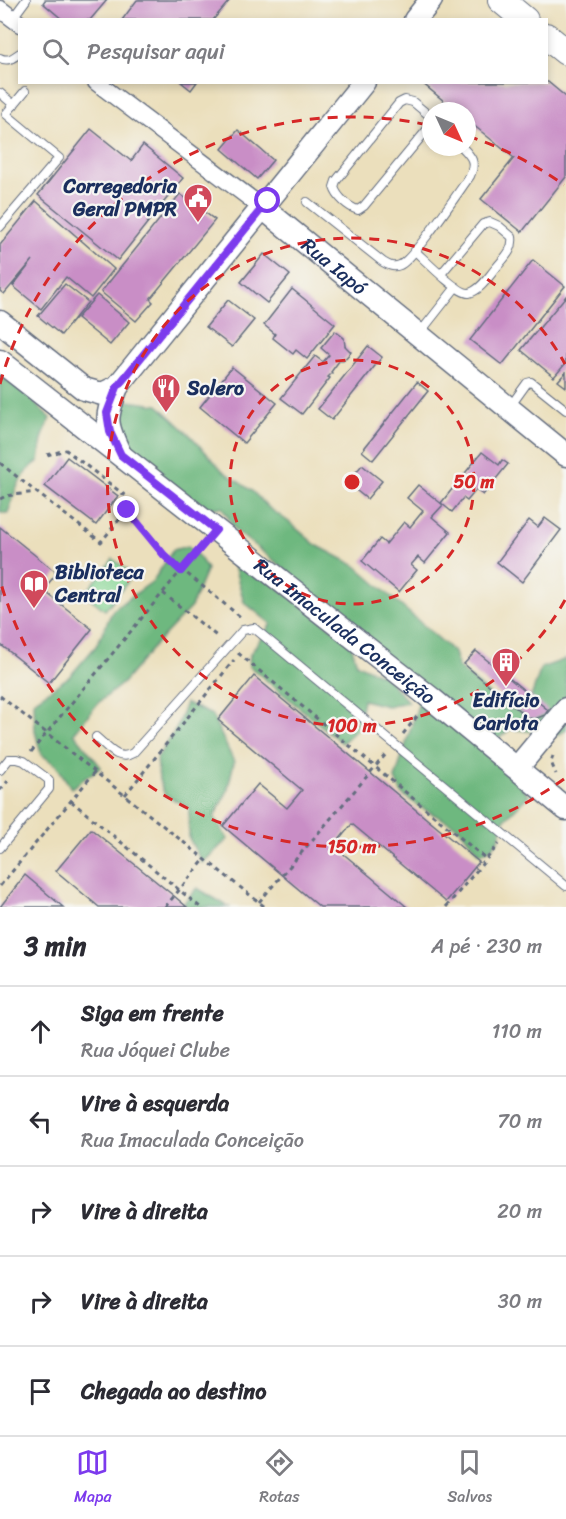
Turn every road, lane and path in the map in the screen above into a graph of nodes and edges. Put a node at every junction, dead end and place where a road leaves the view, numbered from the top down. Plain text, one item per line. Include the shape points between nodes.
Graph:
1 (26, 0) edge
2 (431, 0) edge
3 (501, 0) edge
4 (11, 17) edge
5 (417, 18) edge
6 (523, 18) edge
7 (548, 38) edge
8 (566, 52) edge
9 (18, 54) edge
10 (0, 58) edge
11 (99, 84) edge
12 (362, 84) edge
13 (25, 91) dead end
14 (0, 93) edge
15 (14, 105) junction
16 (422, 110) edge
17 (422, 136) edge
18 (471, 156) edge
19 (307, 202) dead end
20 (262, 208) junction
21 (0, 227) edge
22 (415, 251) junction
23 (441, 274) junction
24 (456, 287) junction
25 (0, 322) edge
26 (418, 335) junction
27 (0, 361) edge
28 (117, 387) junction
29 (508, 408) junction
30 (566, 410) edge
31 (47, 455) dead end
32 (121, 455) junction
33 (566, 455) edge
34 (0, 463) edge
35 (36, 492) junction
36 (0, 499) edge
37 (127, 510) junction
38 (216, 530) junction
39 (181, 571) junction
40 (163, 593) junction
41 (254, 628) junction
42 (229, 646) junction
43 (239, 654) junction
44 (0, 696) edge
45 (432, 699) junction
46 (566, 709) edge
47 (47, 734) junction
48 (96, 737) dead end
49 (395, 744) junction
50 (554, 752) dead end
51 (376, 766) junction
52 (517, 768) junction
53 (0, 770) edge
54 (95, 772) junction
55 (558, 777) dead end
56 (125, 796) junction
57 (71, 801) junction
58 (566, 809) edge
59 (505, 836) junction
60 (0, 848) edge
61 (205, 859) junction
62 (486, 859) junction
63 (0, 886) edge
64 (566, 886) edge
65 (180, 890) junction
66 (259, 902) junction
67 (165, 907) edge
68 (200, 907) edge
69 (265, 907) edge
70 (446, 907) edge

1 - 4 lane
2 - 5 main road
3 - 6 main road
7 - 8 main road
9 - 10 lane via 11,59
11 - 20 street, Rua Iapó
12 - 20 main road
13 - 15 lane
14 - 15 lane
15 - 21 lane via 6,114 59,158
16 - 17 lane via 413,102 399,103 336,181 336,194 352,208 364,206
18 - 22 lane via 474,167 470,176
19 - 22 lane via 392,267 401,265
20 - 26 main road, Rua Iapó
20 - 28 main road
22 - 23 lane
23 - 24 lane
23 - 24 lane via 483,224 499,226 512,237 509,252 479,288 471,293
24 - 26 lane
25 - 28 main road via 84,389 102,394
26 - 29 main road, Rua Iapó
27 - 32 main road, Rua Imaculada Conceição
28 - 32 main road, Rua Imaculada Conceição via 107,413 110,432
29 - 30 lane via 531,382
29 - 33 main road, Rua Iapó
31 - 37 path via 66,450 127,497
32 - 38 main road, Rua Imaculada Conceição
34 - 35 path
35 - 36 path
35 - 37 path via 101,542
37 - 39 path
38 - 39 path
38 - 45 main road, Rua Imaculada Conceição
39 - 40 path
39 - 41 path
40 - 42 path
40 - 47 path
41 - 42 lane via 243,630
41 - 49 lane
42 - 43 path
42 - 48 lane via 133,753 119,757
43 - 51 path
43 - 56 path
44 - 47 path
45 - 49 path
45 - 52 main road, Rua Imaculada Conceição
46 - 52 main road
47 - 54 path
49 - 51 path
49 - 59 lane
50 - 55 path via 551,762
51 - 62 path
51 - 66 path
52 - 58 main road, Rua Imaculada Conceição
53 - 60 lane via 9,759 17,759 49,780 50,789
54 - 56 path
54 - 57 path
56 - 61 path
57 - 63 path
57 - 65 path
59 - 62 path
59 - 64 lane
61 - 65 path
61 - 66 path
62 - 70 path
65 - 67 path
65 - 68 path
66 - 69 path

